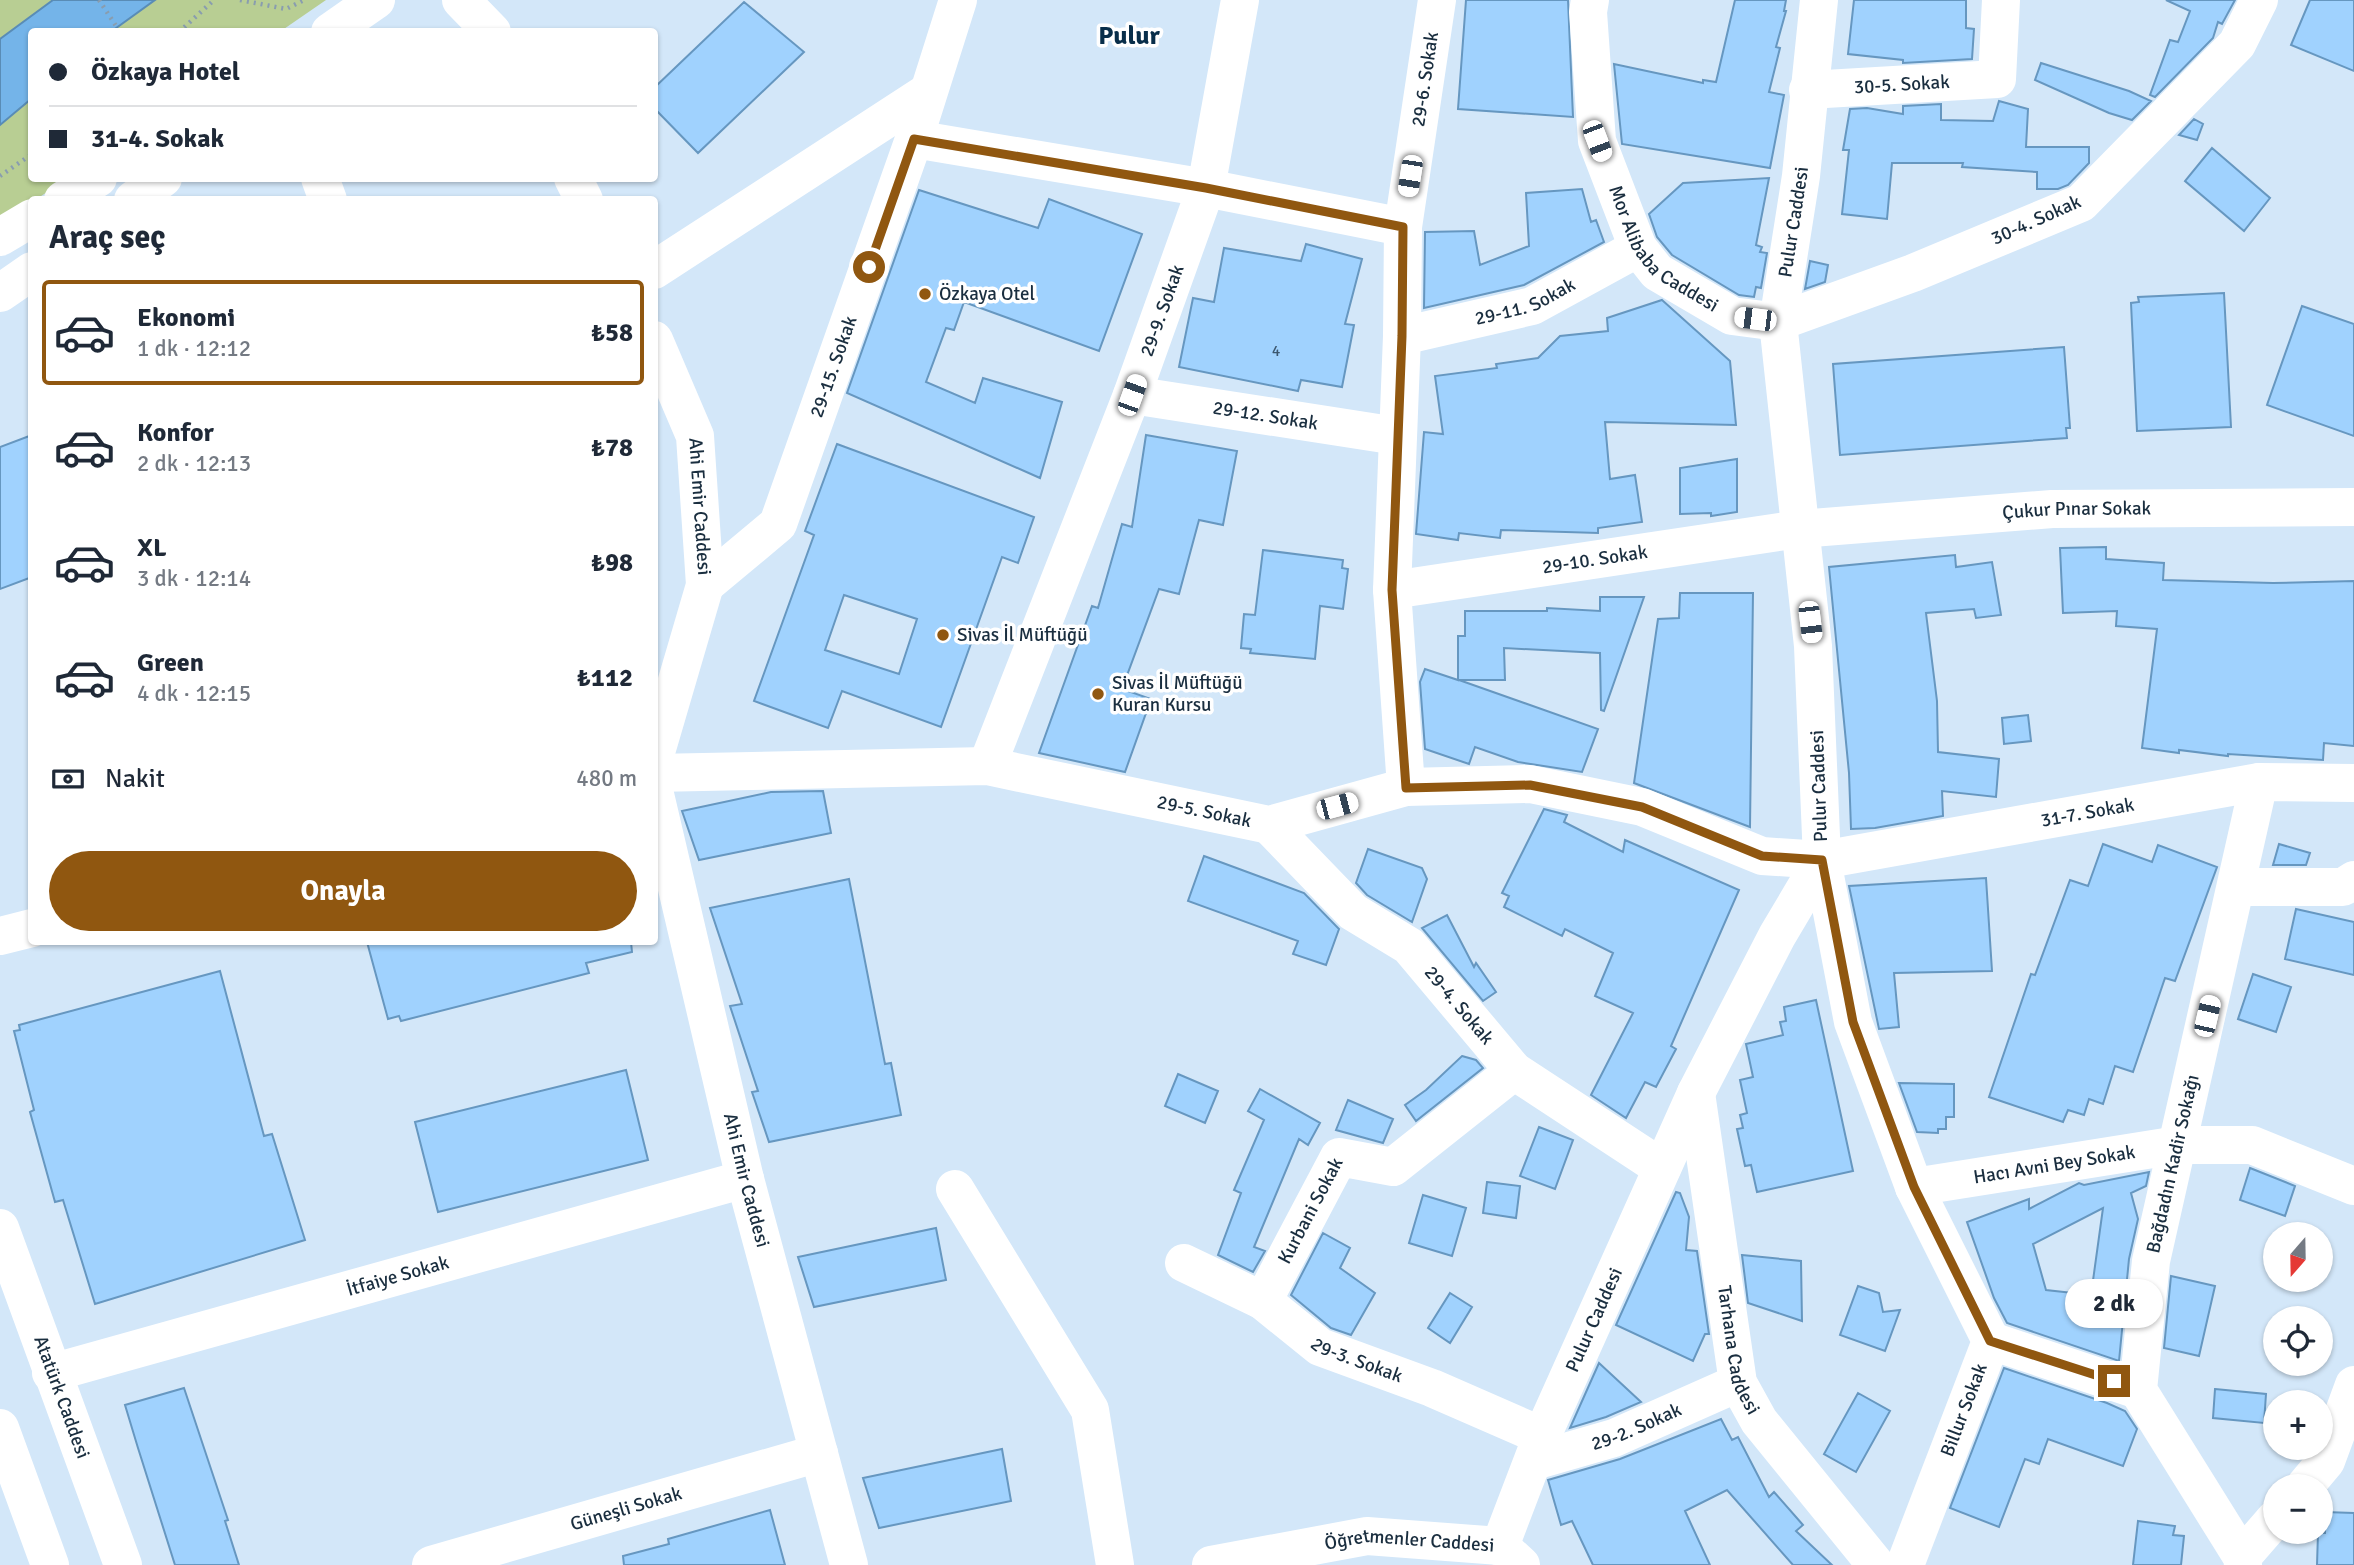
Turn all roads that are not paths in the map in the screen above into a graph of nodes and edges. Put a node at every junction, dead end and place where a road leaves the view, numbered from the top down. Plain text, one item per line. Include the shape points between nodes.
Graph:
1 (376, 0) edge
2 (461, 0) edge
3 (489, 0) edge
4 (1240, 0) edge
5 (1437, 0) edge
6 (1590, 0) edge
7 (1819, 0) edge
8 (2001, 0) edge
9 (2259, 0) edge
10 (966, 1) edge
11 (336, 28) edge
12 (488, 28) edge
13 (492, 28) edge
14 (1808, 90) junction
15 (928, 92) junction
16 (914, 139) junction
17 (92, 182) edge
18 (158, 182) edge
19 (1206, 188) junction
20 (69, 196) edge
21 (138, 196) edge
22 (28, 220) edge
23 (1403, 227) junction
24 (0, 237) edge
25 (1638, 248) junction
26 (658, 267) edge
27 (28, 274) edge
28 (0, 293) edge
29 (1778, 322) junction
30 (1402, 336) junction
31 (658, 349) edge
32 (1132, 395) junction
33 (1397, 436) junction
34 (2354, 507) edge
35 (1799, 529) junction
36 (705, 584) junction
37 (1392, 590) junction
38 (658, 745) edge
39 (987, 766) junction
40 (658, 773) edge
41 (2259, 782) junction
42 (2354, 783) edge
43 (1406, 788) junction
44 (658, 807) edge
45 (1269, 825) junction
46 (1822, 860) junction
47 (2354, 880) edge
48 (2236, 887) junction
49 (28, 929) edge
50 (0, 936) edge
51 (1514, 1071) junction
52 (1696, 1093) junction
53 (2178, 1145) junction
54 (1662, 1168) junction
55 (745, 1179) junction
56 (2354, 1186) edge
57 (1914, 1187) junction
58 (955, 1189) dead end
59 (0, 1228) edge
60 (1184, 1263) dead end
61 (1263, 1301) junction
62 (1990, 1341) junction
63 (51, 1373) junction
64 (1738, 1383) junction
65 (2354, 1385) edge
66 (2138, 1390) junction
67 (0, 1429) edge
68 (1538, 1449) junction
69 (819, 1453) junction
70 (2315, 1474) edge
71 (2263, 1535) edge
72 (532, 1551) edge
73 (1510, 1555) edge
74 (2243, 1561) edge
75 (50, 1565) edge
76 (123, 1565) edge
77 (432, 1565) edge
78 (849, 1565) edge
79 (1115, 1565) edge
80 (1211, 1565) edge
81 (1876, 1565) edge
82 (1905, 1565) edge

1 - 11 street
2 - 12 street
3 - 13 street
4 - 19 street, 29-9. Sokak
5 - 23 street, 29-6. Sokak
6 - 25 street, Mor Alibaba Caddesi via 1597,141
7 - 14 street, Pulur Caddesi
8 - 14 street, 30-5. Sokak via 1997,79
9 - 29 street, 30-4. Sokak via 2237,44 2081,204
10 - 15 street, 29-15. Sokak
14 - 29 street, Pulur Caddesi via 1801,176
15 - 16 street, 29-15. Sokak
15 - 26 street
16 - 19 street
16 - 36 street, 29-15. Sokak via 778,524
17 - 20 street
18 - 21 street
19 - 23 street
19 - 32 street, 29-9. Sokak
22 - 24 street
23 - 30 street, 29-6. Sokak
25 - 29 street, Mor Alibaba Caddesi via 1657,272 1732,316
25 - 30 street, 29-11. Sokak via 1532,306
27 - 28 street
29 - 35 street, Pulur Caddesi
30 - 33 street, 29-6. Sokak
31 - 36 street, Ahi Emir Caddesi via 695,436
32 - 33 street, 29-12. Sokak
32 - 39 street, 29-9. Sokak
33 - 37 street, 29-6. Sokak
34 - 35 street, Çukur Pınar Sokak via 2052,509
35 - 37 street, 29-10. Sokak
35 - 46 street, Pulur Caddesi via 1813,646
36 - 38 street, Ahi Emir Caddesi
37 - 43 street, 29-6. Sokak
39 - 40 street, 29-5. Sokak
39 - 45 street, 29-5. Sokak
41 - 42 street, 31-7. Sokak
41 - 46 street, 31-7. Sokak
41 - 48 street, Bağdadın Kadir Sokağı
43 - 45 street, 29-5. Sokak
43 - 46 street, 29-5. Sokak via 1530,785 1642,807 1762,856
44 - 55 street, Ahi Emir Caddesi
45 - 51 street, 29-4. Sokak via 1353,912 1409,946
46 - 52 street, Pulur Caddesi
46 - 57 street, Billur Sokak via 1853,1022
47 - 48 street via 2343,887
48 - 53 street, Bağdadın Kadir Sokağı
49 - 50 street
51 - 54 street, 29-4. Sokak
51 - 61 street, Kurbani Sokak via 1393,1167 1339,1157
52 - 54 street, Pulur Caddesi
52 - 64 street, Tarhana Caddesi
53 - 56 street, Hacı Avni Bey Sokak via 2252,1145
53 - 57 street, Hacı Avni Bey Sokak
53 - 66 street, Bağdadın Kadir Sokağı via 2151,1261
54 - 68 street, Pulur Caddesi
55 - 63 street, İtfaiye Sokak
55 - 69 street, Ahi Emir Caddesi
57 - 62 street, Billur Sokak
58 - 79 street via 1090,1410
59 - 63 street, Atatürk Caddesi
60 - 61 street, 29-3. Sokak
61 - 68 street, 29-3. Sokak via 1320,1347 1432,1388
62 - 66 street
62 - 82 street, Billur Sokak
63 - 76 street, Atatürk Caddesi
64 - 68 street, 29-2. Sokak via 1614,1438
64 - 81 street, Tarhana Caddesi via 1759,1421
65 - 70 street via 2326,1461
66 - 74 street
67 - 75 street
68 - 73 street, Pulur Caddesi
69 - 72 street, Güneşli Sokak
69 - 78 street, Ahi Emir Caddesi
71 - 74 street
72 - 77 street, Güneşli Sokak
73 - 80 street, Öğretmenler Caddesi via 1367,1536

